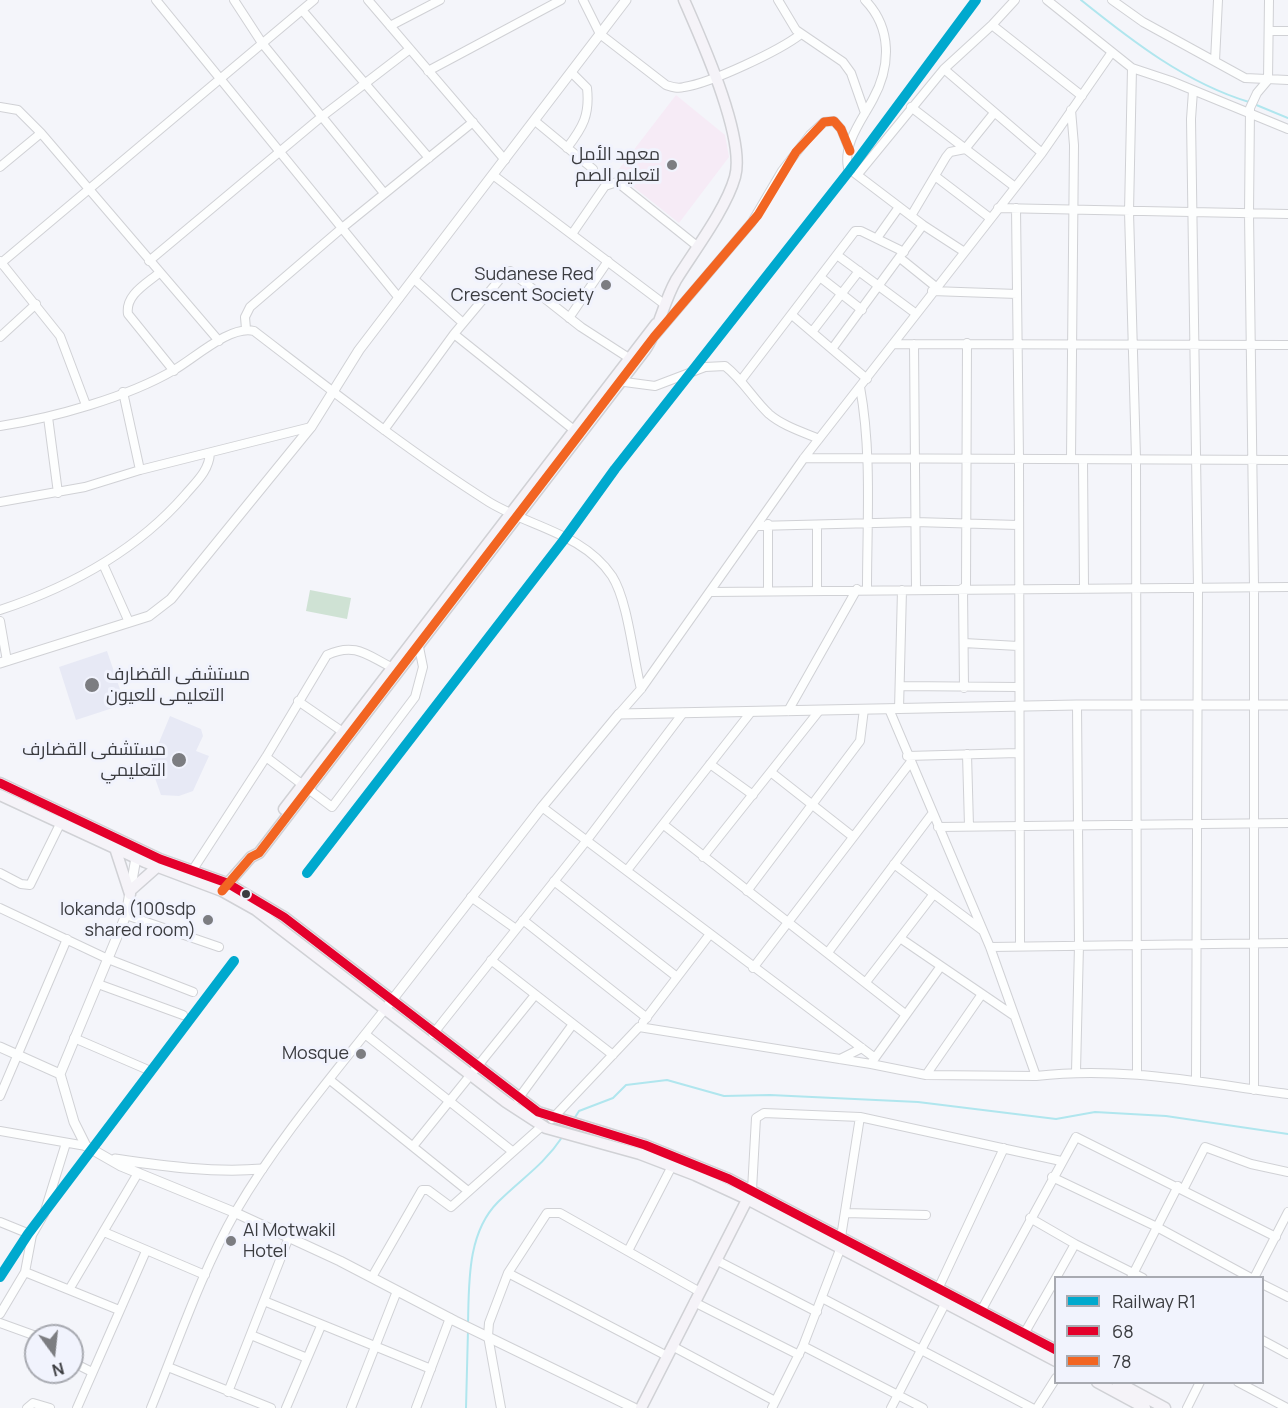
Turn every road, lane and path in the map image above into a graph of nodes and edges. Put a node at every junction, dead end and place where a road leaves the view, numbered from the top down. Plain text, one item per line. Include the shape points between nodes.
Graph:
1 (156, 0) edge
2 (234, 0) edge
3 (314, 0) edge
4 (368, 0) edge
5 (440, 0) edge
6 (561, 0) edge
7 (583, 0) edge
8 (626, 0) edge
9 (684, 0) edge
10 (778, 0) edge
11 (865, 0) edge
12 (1015, 0) edge
13 (1047, 0) edge
14 (1112, 0) edge
15 (1218, 0) edge
16 (1269, 0) edge
17 (302, 10) junction
18 (992, 25) junction
19 (390, 26) junction
20 (1269, 31) junction
21 (1288, 31) edge
22 (600, 34) junction
23 (801, 34) junction
24 (262, 43) junction
25 (410, 49) junction
26 (1112, 52) junction
27 (1215, 61) junction
28 (1132, 68) junction
29 (944, 69) junction
30 (428, 71) junction
31 (572, 73) junction
32 (715, 76) junction
33 (220, 78) junction
34 (1268, 80) junction
35 (1288, 80) edge
36 (366, 81) junction
37 (1193, 91) junction
38 (1082, 96) junction
39 (0, 107) edge
40 (911, 107) junction
41 (1071, 110) junction
42 (865, 113) junction
43 (994, 113) junction
44 (1250, 114) junction
45 (321, 118) junction
46 (535, 121) junction
47 (473, 122) junction
48 (1288, 129) edge
49 (41, 134) junction
50 (567, 148) junction
51 (965, 149) junction
52 (280, 151) junction
53 (850, 151) junction
54 (1042, 153) junction
55 (429, 158) junction
56 (505, 160) junction
57 (0, 167) edge
58 (593, 169) dead end
59 (858, 174) junction
60 (493, 175) junction
61 (935, 176) junction
62 (1015, 187) junction
63 (89, 189) junction
64 (384, 194) junction
65 (899, 207) junction
66 (998, 208) junction
67 (1016, 208) junction
68 (1072, 209) junction
69 (1129, 212) junction
70 (1191, 214) junction
71 (1248, 214) junction
72 (1288, 214) edge
73 (911, 216) junction
74 (990, 218) junction
75 (923, 225) junction
76 (342, 228) junction
77 (572, 234) junction
78 (877, 238) junction
79 (697, 246) junction
80 (963, 251) junction
81 (837, 255) junction
82 (902, 255) junction
83 (149, 261) junction
84 (608, 261) junction
85 (0, 263) edge
86 (859, 271) junction
87 (159, 273) junction
88 (820, 277) junction
89 (414, 279) junction
90 (879, 287) junction
91 (934, 289) junction
92 (1017, 294) junction
93 (841, 295) junction
94 (399, 298) junction
95 (36, 304) junction
96 (664, 304) junction
97 (862, 310) junction
98 (915, 313) junction
99 (792, 315) junction
100 (569, 318) junction
101 (463, 323) junction
102 (657, 324) junction
103 (246, 329) junction
104 (812, 332) junction
105 (454, 334) junction
106 (0, 337) edge
107 (654, 337) junction
108 (219, 341) junction
109 (966, 343) junction
110 (1018, 343) junction
111 (1072, 343) junction
112 (893, 344) junction
113 (914, 344) junction
114 (1132, 344) junction
115 (1250, 345) junction
116 (1288, 345) edge
117 (1193, 346) junction
118 (832, 350) junction
119 (632, 360) junction
120 (174, 371) junction
121 (867, 379) junction
122 (617, 380) junction
123 (742, 380) junction
124 (860, 387) junction
125 (332, 390) junction
126 (123, 392) junction
127 (86, 405) junction
128 (48, 417) junction
129 (0, 426) edge
130 (311, 427) junction
131 (384, 430) junction
132 (574, 430) junction
133 (819, 439) junction
134 (210, 453) junction
135 (866, 457) junction
136 (804, 458) junction
137 (915, 458) junction
138 (964, 458) junction
139 (1019, 458) junction
140 (1136, 458) junction
141 (1071, 459) junction
142 (1083, 459) junction
143 (1197, 459) junction
144 (1251, 459) junction
145 (1288, 459) edge
146 (140, 470) junction
147 (58, 493) junction
148 (0, 502) edge
149 (514, 515) junction
150 (915, 522) junction
151 (768, 524) junction
152 (867, 524) junction
153 (965, 524) junction
154 (817, 525) junction
155 (1018, 525) junction
156 (757, 526) junction
157 (103, 564) junction
158 (1254, 586) junction
159 (1084, 587) junction
160 (1288, 587) edge
161 (965, 588) junction
162 (1019, 588) junction
163 (1136, 588) junction
164 (1198, 588) junction
165 (768, 589) junction
166 (817, 589) junction
167 (857, 589) junction
168 (867, 589) junction
169 (916, 589) junction
170 (902, 590) junction
171 (711, 592) junction
172 (0, 610) edge
173 (0, 621) edge
174 (129, 622) junction
175 (417, 641) junction
176 (964, 643) junction
177 (1018, 646) junction
178 (3, 662) edge
179 (392, 667) junction
180 (900, 686) junction
181 (1018, 687) junction
182 (964, 688) junction
183 (641, 689) junction
184 (298, 701) junction
185 (1077, 705) junction
186 (1136, 705) junction
187 (1197, 705) junction
188 (1253, 705) junction
189 (1288, 705) edge
190 (1018, 706) junction
191 (889, 709) junction
192 (899, 709) junction
193 (864, 710) junction
194 (788, 711) junction
195 (819, 711) junction
196 (751, 712) junction
197 (683, 713) junction
198 (619, 714) junction
199 (343, 732) junction
200 (1018, 753) junction
201 (967, 754) junction
202 (267, 757) junction
203 (909, 760) junction
204 (710, 764) junction
205 (772, 773) junction
206 (0, 783) edge
207 (306, 787) junction
208 (0, 795) edge
209 (753, 795) junction
210 (812, 804) junction
211 (542, 807) junction
212 (932, 814) junction
213 (63, 818) junction
214 (1254, 823) junction
215 (1288, 823) edge
216 (1018, 824) junction
217 (1137, 824) junction
218 (1195, 824) junction
219 (664, 825) junction
220 (1078, 825) junction
221 (938, 826) junction
222 (969, 826) junction
223 (852, 836) junction
224 (587, 840) junction
225 (115, 848) junction
226 (142, 856) junction
227 (704, 857) junction
228 (894, 864) junction
229 (157, 867) junction
230 (628, 869) junction
231 (192, 871) junction
232 (0, 873) edge
233 (554, 881) junction
234 (224, 887) junction
235 (131, 890) junction
236 (747, 891) junction
237 (933, 895) junction
238 (471, 897) junction
239 (0, 908) edge
240 (126, 915) junction
241 (523, 920) junction
242 (787, 921) junction
243 (516, 929) junction
244 (983, 931) junction
245 (710, 934) junction
246 (900, 938) junction
247 (67, 939) junction
248 (1255, 943) junction
249 (1288, 943) edge
250 (1137, 944) junction
251 (1197, 944) junction
252 (1079, 945) junction
253 (1020, 946) junction
254 (990, 947) junction
255 (219, 948) dead end
256 (829, 951) junction
257 (108, 959) junction
258 (491, 960) junction
259 (941, 966) junction
260 (753, 968) junction
261 (677, 977) junction
262 (866, 981) junction
263 (98, 984) junction
264 (193, 992) dead end
265 (982, 994) junction
266 (535, 996) junction
267 (388, 1005) junction
268 (905, 1014) junction
269 (183, 1015) dead end
270 (1013, 1015) junction
271 (646, 1018) junction
272 (573, 1023) junction
273 (639, 1028) junction
274 (365, 1034) junction
275 (433, 1034) junction
276 (74, 1038) junction
277 (0, 1047) edge
278 (862, 1048) junction
279 (18, 1055) junction
280 (613, 1055) junction
281 (840, 1059) junction
282 (873, 1061) junction
283 (146, 1069) dead end
284 (475, 1072) junction
285 (1076, 1072) junction
286 (1137, 1073) junction
287 (60, 1074) junction
288 (926, 1075) junction
289 (1036, 1076) junction
290 (330, 1080) junction
291 (1196, 1080) junction
292 (1254, 1090) junction
293 (1288, 1094) edge
294 (0, 1096) edge
295 (518, 1099) junction
296 (450, 1103) junction
297 (860, 1117) junction
298 (552, 1125) junction
299 (542, 1126) junction
300 (0, 1131) edge
301 (66, 1143) junction
302 (414, 1145) junction
303 (86, 1146) junction
304 (1004, 1148) junction
305 (512, 1152) junction
306 (106, 1158) junction
307 (1060, 1161) junction
308 (672, 1166) junction
309 (262, 1169) junction
310 (1288, 1172) edge
311 (138, 1173) junction
312 (1053, 1177) junction
313 (1180, 1188) junction
314 (468, 1191) junction
315 (749, 1195) junction
316 (1288, 1212) edge
317 (236, 1213) junction
318 (845, 1213) junction
319 (926, 1215) dead end
320 (1030, 1218) junction
321 (0, 1222) edge
322 (1155, 1226) junction
323 (104, 1232) junction
324 (32, 1235) junction
325 (289, 1237) junction
326 (1276, 1237) junction
327 (841, 1242) junction
328 (1075, 1244) junction
329 (146, 1251) junction
330 (628, 1251) junction
331 (716, 1260) junction
332 (25, 1272) junction
333 (508, 1273) junction
334 (205, 1275) junction
335 (1132, 1275) edge
336 (1057, 1276) edge
337 (1248, 1276) edge
338 (1253, 1276) edge
339 (372, 1277) junction
340 (1054, 1282) edge
341 (1264, 1285) edge
342 (70, 1288) junction
343 (938, 1289) junction
344 (397, 1291) junction
345 (697, 1297) junction
346 (1288, 1297) edge
347 (822, 1298) junction
348 (947, 1300) junction
349 (264, 1301) junction
350 (119, 1310) junction
351 (981, 1311) junction
352 (817, 1312) junction
353 (0, 1314) edge
354 (452, 1319) junction
355 (0, 1323) edge
356 (321, 1326) junction
357 (24, 1332) edge
358 (1024, 1334) junction
359 (251, 1335) junction
360 (484, 1335) junction
361 (1264, 1341) edge
362 (803, 1346) junction
363 (374, 1347) junction
364 (1054, 1349) edge
365 (922, 1350) junction
366 (670, 1351) junction
367 (1288, 1354) edge
368 (799, 1355) junction
369 (307, 1358) junction
370 (1054, 1360) edge
371 (168, 1367) junction
372 (84, 1368) edge
373 (431, 1369) junction
374 (92, 1372) junction
375 (1054, 1381) edge
376 (1099, 1384) edge
377 (1119, 1384) edge
378 (1199, 1384) edge
379 (1240, 1384) edge
380 (228, 1392) junction
381 (898, 1395) junction
382 (774, 1405) edge
383 (27, 1408) edge
384 (50, 1408) edge
385 (76, 1408) edge
386 (151, 1408) edge
387 (271, 1408) edge
388 (286, 1408) edge
389 (351, 1408) edge
390 (416, 1408) edge
391 (501, 1408) edge
392 (634, 1408) edge
393 (641, 1408) edge
394 (891, 1408) edge
395 (923, 1408) edge
396 (1032, 1408) edge
397 (1037, 1408) edge
398 (1144, 1408) edge
399 (1165, 1408) edge
400 (1187, 1408) edge
401 (1287, 1408) edge

1 - 33 street
2 - 24 street
3 - 17 street
4 - 19 street
5 - 19 street
6 - 30 street
7 - 22 street
8 - 22 street
9 - 32 main road
10 - 23 street
11 - 42 street via 880,22 887,46 878,89
12 - 18 street
13 - 26 street
14 - 27 street via 1143,22
15 - 27 street
16 - 20 street
17 - 24 street
17 - 36 street
18 - 29 street
18 - 38 street
19 - 25 street
20 - 21 street
20 - 34 street
22 - 31 street
22 - 32 street via 666,85 685,87
23 - 32 street
23 - 42 street via 843,62 857,85
24 - 33 street
24 - 45 street
25 - 30 street
25 - 36 street
26 - 28 street
26 - 38 street
27 - 34 street via 1245,78
28 - 37 street
28 - 69 street
29 - 40 street
29 - 43 street
30 - 47 street
31 - 46 street
31 - 50 street via 587,88 589,111 585,125
32 - 79 main road via 734,138 735,176
33 - 52 street
33 - 63 street
34 - 35 street
34 - 44 street via 1251,103
36 - 45 street
36 - 55 street
37 - 44 street
37 - 70 street
38 - 41 street
39 - 49 street via 18,110
40 - 51 street
40 - 59 street
41 - 54 street
41 - 68 street
42 - 53 street via 851,140
43 - 51 street
43 - 54 street
44 - 48 street
44 - 71 street
45 - 52 street
45 - 64 street
46 - 50 street
46 - 56 street
47 - 55 street
47 - 56 street
49 - 57 street
49 - 63 street
50 - 58 street
51 - 61 street via 950,152
51 - 62 street
52 - 76 street
52 - 83 street
53 - 59 street via 848,168
53 - 107 street via 834,121 824,122 810,135 782,171 752,222
54 - 62 street
55 - 64 street
56 - 60 street
59 - 65 street
60 - 77 street
60 - 89 street
61 - 73 street
61 - 74 street
62 - 66 street
63 - 83 street
63 - 85 street
64 - 76 street
65 - 73 street
65 - 78 street
66 - 67 street
66 - 74 street
67 - 68 street
67 - 92 street
68 - 69 street
68 - 111 street
69 - 70 street
69 - 114 street
70 - 71 street
70 - 117 street
71 - 72 street
71 - 115 street
73 - 75 street
74 - 80 street
75 - 80 street
75 - 82 street
76 - 94 street
76 - 103 street via 250,307 245,317
77 - 79 street via 605,186 618,182
77 - 84 street
78 - 81 street via 857,230
78 - 82 street
79 - 96 main road
80 - 91 street
81 - 86 street
81 - 88 street
82 - 90 street
82 - 91 street
83 - 87 street
84 - 96 street
84 - 100 street
85 - 95 street
86 - 90 street
86 - 93 street
87 - 108 street
87 - 120 street via 131,297 128,314
88 - 93 street
88 - 99 street
89 - 94 street
89 - 101 street
90 - 97 street
90 - 98 street
91 - 92 street
91 - 98 street
92 - 110 street
93 - 97 street
93 - 104 street
94 - 125 street
95 - 106 street
95 - 127 street via 68,350
96 - 102 main road
97 - 118 street
98 - 112 street
99 - 104 street
99 - 123 street
100 - 101 street via 510,271
100 - 119 street
101 - 105 street
102 - 107 main road
102 - 119 main road
103 - 108 street
103 - 125 street
104 - 118 street
105 - 131 street
105 - 132 street
107 - 119 main road
108 - 120 street
109 - 110 street
109 - 113 street
109 - 138 street
110 - 111 street
110 - 139 street
111 - 114 street
111 - 141 street
112 - 113 street
112 - 121 street
113 - 137 street
114 - 117 street
114 - 140 street
115 - 116 street
115 - 117 street
115 - 144 street
117 - 143 street
118 - 121 street
119 - 122 main road
120 - 126 street
121 - 124 street
122 - 123 street via 655,386 714,365 725,366
122 - 132 main road
122 - 149 main road
123 - 133 street via 770,414
124 - 133 street
124 - 135 street
125 - 130 street
125 - 131 street
126 - 127 street
126 - 146 street
127 - 128 street
128 - 129 street
128 - 147 street
130 - 134 street
130 - 174 street via 171,599 149,616
131 - 149 street
132 - 149 main road
133 - 136 street
134 - 146 street
134 - 157 street via 208,468 166,517
135 - 136 street
135 - 137 street
135 - 152 street
136 - 156 street
137 - 138 street
137 - 150 street
138 - 139 street
138 - 153 street
139 - 141 street
139 - 155 street
140 - 142 street
140 - 143 street
140 - 163 street
141 - 142 street
142 - 159 street
143 - 144 street
143 - 164 street
144 - 145 street
144 - 158 street
146 - 147 street
147 - 148 street
149 - 175 main road
149 - 183 street via 566,536 588,550 612,576 622,596
150 - 152 street
150 - 153 street
150 - 169 street
151 - 154 street
151 - 156 street
151 - 165 street
152 - 154 street
152 - 168 street
153 - 155 street
153 - 161 street
154 - 166 street
155 - 162 street
156 - 171 street
157 - 172 street
157 - 174 street
158 - 160 street
158 - 164 street
158 - 188 street
159 - 162 street
159 - 163 street
161 - 162 street
161 - 169 street
161 - 176 street
162 - 177 street
163 - 164 street
163 - 186 street
164 - 187 street
165 - 166 street
165 - 171 street
166 - 167 street
167 - 168 street
167 - 194 street
168 - 170 street
169 - 170 street
170 - 180 street
171 - 183 street
173 - 178 street
174 - 178 street
175 - 179 main road
175 - 207 main road
175 - 207 street via 423,667 415,697 337,800 331,807
176 - 177 street
176 - 182 street
177 - 181 street
179 - 184 street via 356,649 343,648 327,655
179 - 199 main road
180 - 182 street
180 - 192 street
181 - 182 street
181 - 190 street
183 - 198 street
184 - 199 street
184 - 202 street
185 - 186 street
185 - 190 street
185 - 220 street
186 - 187 street
186 - 217 street
187 - 188 street
187 - 218 street
188 - 189 street
188 - 214 street
190 - 192 street
190 - 200 street
191 - 192 street
191 - 193 street
191 - 203 street
193 - 195 street
193 - 210 street via 860,741
194 - 195 street
194 - 196 street
195 - 205 street
196 - 197 street
196 - 204 street
197 - 198 street
197 - 224 street
198 - 211 street
199 - 207 main road
200 - 201 street
200 - 216 street
201 - 203 street
201 - 222 street
202 - 207 street
202 - 231 street
203 - 212 street
203 - 223 street
204 - 209 street
204 - 219 street
205 - 209 street
205 - 210 street
206 - 213 main road
207 - 234 main road via 259,853
208 - 213 main road
209 - 227 street
210 - 223 street
210 - 236 street
211 - 224 street
211 - 238 street
212 - 221 street
212 - 228 street
213 - 225 main road
213 - 226 main road
213 - 232 street via 30,885
214 - 215 street
214 - 218 street
214 - 248 street
216 - 220 street
216 - 222 street
216 - 253 street
217 - 218 street
217 - 220 street
217 - 250 street
218 - 251 street
219 - 227 street
219 - 230 street
220 - 252 street
221 - 222 street
221 - 244 street
223 - 242 street
224 - 230 street
224 - 233 street
225 - 226 main road
225 - 235 main road
226 - 229 main road
226 - 231 main road
226 - 235 street
227 - 236 street
228 - 237 street
228 - 256 street
229 - 234 main road
229 - 235 main road
230 - 245 street
231 - 234 main road
233 - 241 street
233 - 261 street
234 - 267 main road via 258,900
235 - 240 street
236 - 242 street
237 - 244 street
237 - 246 street
238 - 243 street
238 - 267 street
239 - 247 street
240 - 255 street
240 - 257 street
241 - 243 street
241 - 271 street
242 - 256 street
242 - 260 street
243 - 258 street
244 - 254 street
245 - 260 street
245 - 261 street
246 - 259 street
246 - 262 street
247 - 257 street
247 - 279 street
248 - 249 street
248 - 251 street
248 - 292 street
250 - 251 street
250 - 252 street
250 - 286 street
251 - 291 street
252 - 253 street
252 - 285 street
253 - 254 street
254 - 270 street
256 - 262 street
257 - 263 street
257 - 264 street
258 - 266 street
258 - 275 street
259 - 265 street
259 - 268 street
260 - 278 street
261 - 271 street
262 - 268 street
263 - 269 street
263 - 276 street
265 - 270 street
265 - 288 street
266 - 272 street
266 - 284 street
267 - 274 street
267 - 275 main road
267 - 284 main road
268 - 282 street
270 - 289 street
271 - 273 street
272 - 280 street
272 - 295 street
273 - 280 street
273 - 281 street
274 - 290 street
274 - 296 street
275 - 284 main road
276 - 283 street
276 - 287 street
277 - 279 street
278 - 281 street
278 - 282 street
279 - 287 street
279 - 294 street
280 - 298 street
281 - 282 street
282 - 288 street
284 - 295 main road
284 - 296 street
284 - 299 main road
285 - 286 street
285 - 289 street
286 - 291 street
287 - 303 street via 74,1122
288 - 289 street
290 - 302 street
290 - 309 street
291 - 292 street
292 - 293 street
295 - 298 main road
296 - 302 street
296 - 305 street
297 - 304 street
297 - 315 street via 760,1114 756,1118
297 - 318 street
298 - 299 main road
298 - 308 main road
298 - 315 main road via 566,1123 684,1160
299 - 305 street
300 - 301 street
301 - 303 street
301 - 324 street via 44,1214
302 - 314 street
303 - 306 street
304 - 307 street
304 - 343 street
305 - 314 street
306 - 309 street via 187,1169
306 - 311 street
307 - 312 street
307 - 313 street via 1073,1138 1078,1137
308 - 315 main road
308 - 330 street
309 - 317 street
310 - 313 street via 1251,1164 1205,1147
311 - 317 street
311 - 323 street
312 - 320 street
312 - 322 street
313 - 322 street
313 - 326 street
314 - 339 street via 450,1207 428,1190 422,1190
315 - 327 main road
315 - 331 main road
316 - 326 street
317 - 325 street
317 - 334 street
318 - 319 street
318 - 327 street
320 - 328 street
320 - 351 street
321 - 324 street
322 - 335 street
322 - 337 street
323 - 329 street
323 - 342 street
324 - 332 street
325 - 339 street
325 - 349 street
326 - 338 street
327 - 343 main road
327 - 347 street
327 - 348 main road
328 - 335 street
328 - 336 street
329 - 334 street
329 - 350 street
330 - 333 street via 553,1212 543,1217
330 - 345 street
331 - 345 main road
331 - 352 street
332 - 342 street
332 - 353 street
333 - 360 street
333 - 366 street
334 - 371 street
339 - 344 street
340 - 358 street
341 - 346 street
342 - 350 street
343 - 348 main road
344 - 354 street
344 - 363 street
345 - 366 main road
345 - 368 street
347 - 352 street
347 - 365 street
348 - 351 main road
348 - 365 street
348 - 370 main road
349 - 356 street
349 - 359 street
350 - 374 street
351 - 358 main road
352 - 362 street
354 - 360 street
354 - 373 street
355 - 357 street
356 - 363 street
356 - 369 street
358 - 364 main road
359 - 369 street
359 - 380 street
360 - 391 street
360 - 392 street
361 - 367 street
362 - 368 street
362 - 381 street
363 - 373 street
363 - 389 street
365 - 381 street
365 - 396 street
366 - 382 street
366 - 393 main road
368 - 382 street
369 - 388 street
371 - 380 street
371 - 386 street
372 - 374 street
373 - 390 street
374 - 385 street
375 - 397 street
376 - 398 main road
377 - 399 main road
378 - 400 street
379 - 401 street
380 - 387 street
381 - 394 street
381 - 395 street
383 - 384 street via 33,1403

